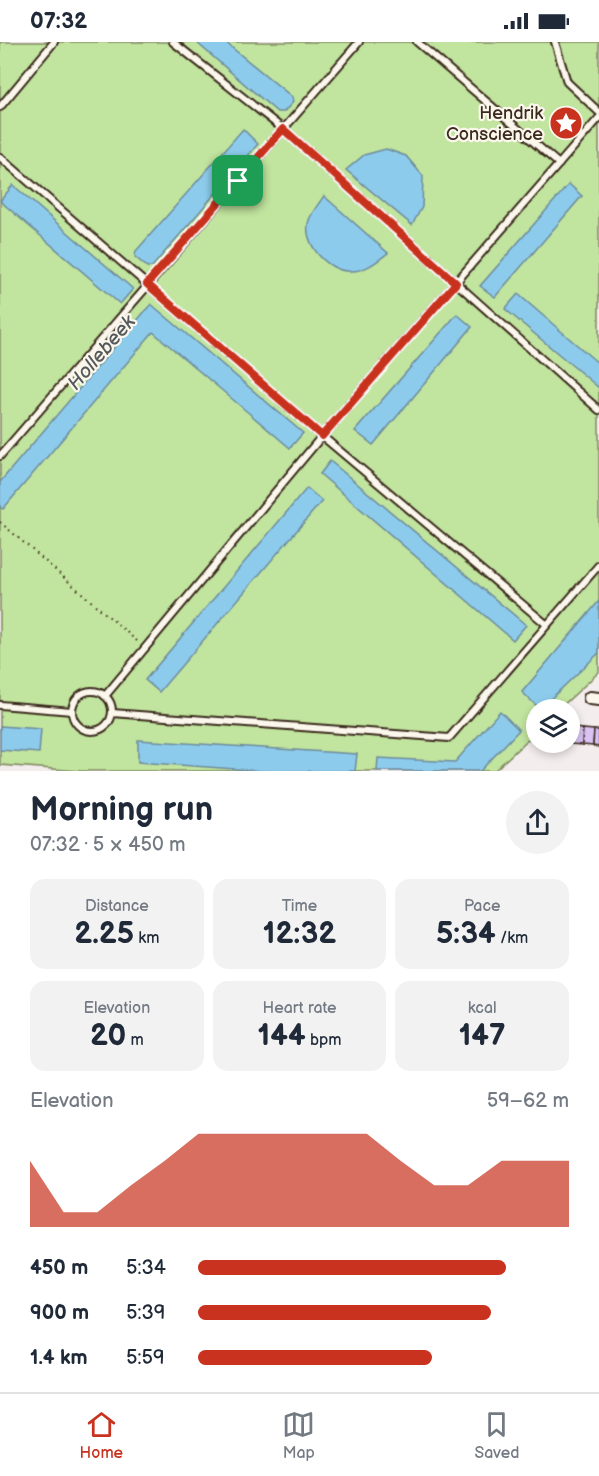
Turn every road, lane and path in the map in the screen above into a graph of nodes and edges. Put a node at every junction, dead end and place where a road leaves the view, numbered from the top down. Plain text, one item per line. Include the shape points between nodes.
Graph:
1 (54, 42) edge
2 (173, 42) edge
3 (358, 42) edge
4 (417, 42) edge
5 (555, 42) edge
6 (0, 107) edge
7 (599, 112) edge
8 (599, 118) edge
9 (283, 129) junction
10 (0, 157) edge
11 (559, 164) junction
12 (456, 283) junction
13 (147, 284) junction
14 (599, 410) edge
15 (322, 436) junction
16 (0, 456) edge
17 (0, 522) edge
18 (599, 565) edge
19 (546, 624) junction
20 (145, 649) junction
21 (105, 696) junction
22 (0, 705) edge
23 (72, 711) junction
24 (112, 713) junction

1 - 6 lane
2 - 9 lane
3 - 9 lane
4 - 11 lane
5 - 7 lane via 567,82
8 - 11 lane
9 - 12 lane
9 - 13 lane
10 - 13 lane
11 - 12 lane
12 - 14 lane
12 - 15 lane
13 - 15 lane
13 - 16 lane
15 - 19 lane
15 - 20 lane
17 - 20 path
18 - 19 lane
19 - 24 lane via 449,738
20 - 21 lane
21 - 23 lane via 86,692 77,697
21 - 24 lane
22 - 23 lane
23 - 24 lane via 75,722 88,731 104,727

